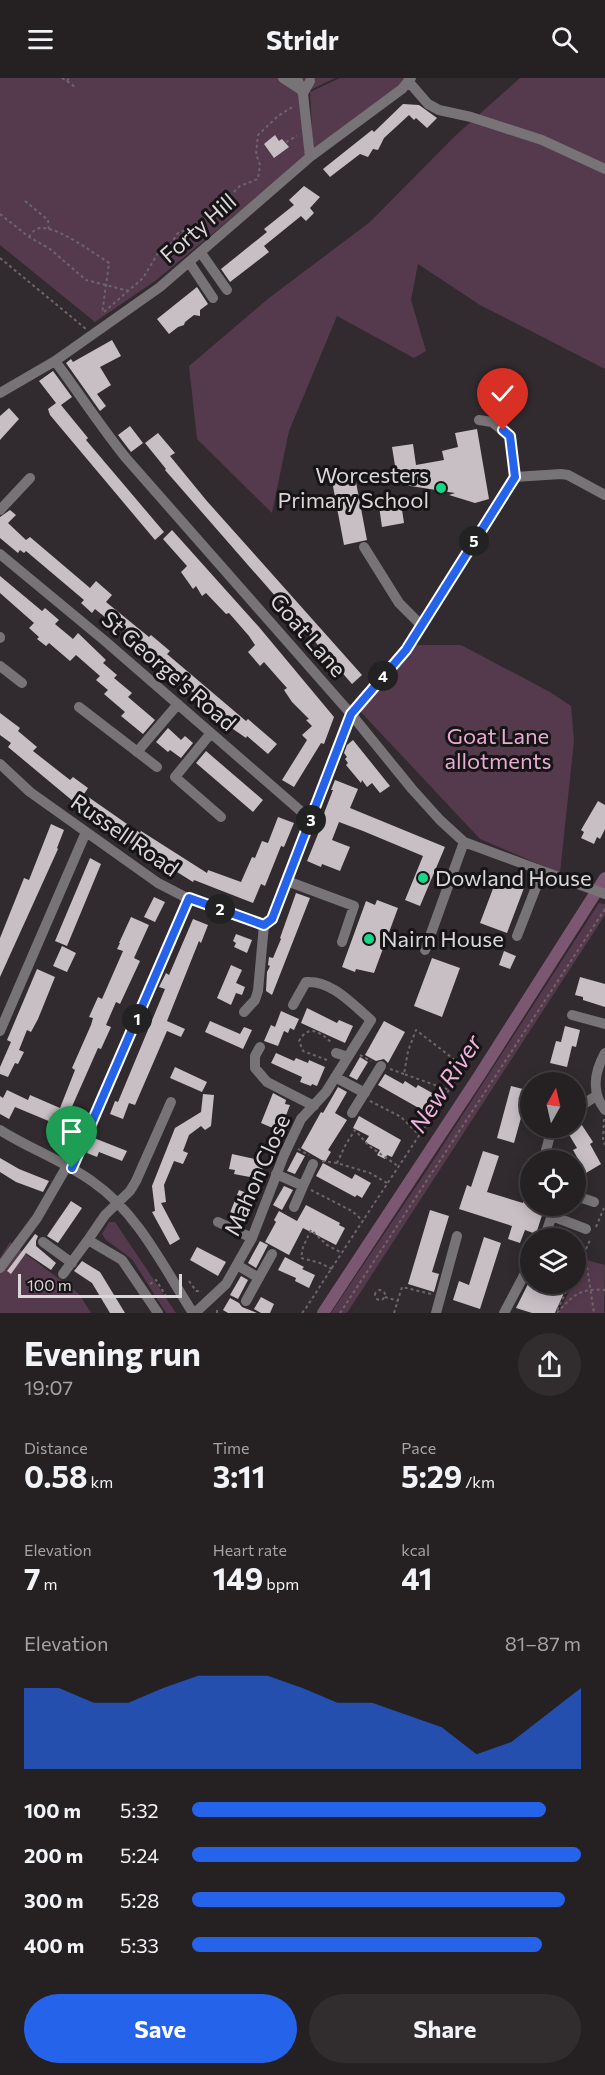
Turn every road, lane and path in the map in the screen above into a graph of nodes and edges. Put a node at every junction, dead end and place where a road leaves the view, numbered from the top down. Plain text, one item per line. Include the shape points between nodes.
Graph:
1 (62, 78) edge
2 (283, 78) edge
3 (68, 80) edge
4 (409, 80) edge
5 (310, 81) dead end
6 (75, 87) dead end
7 (301, 90) edge
8 (310, 157) junction
9 (605, 169) edge
10 (25, 201) dead end
11 (0, 214) edge
12 (49, 230) junction
13 (29, 237) junction
14 (201, 253) junction
15 (0, 258) edge
16 (189, 262) junction
17 (106, 289) junction
18 (227, 290) dead end
19 (129, 291) junction
20 (213, 298) dead end
21 (92, 334) junction
22 (55, 360) junction
23 (0, 393) edge
24 (479, 420) dead end
25 (515, 477) junction
26 (30, 478) dead end
27 (605, 495) edge
28 (0, 510) edge
29 (364, 547) dead end
30 (0, 554) edge
31 (422, 626) junction
32 (0, 666) edge
33 (22, 683) dead end
34 (178, 704) junction
35 (79, 706) dead end
36 (351, 714) junction
37 (211, 733) junction
38 (137, 752) junction
39 (0, 764) edge
40 (157, 766) dead end
41 (221, 817) dead end
42 (311, 820) junction
43 (86, 832) junction
44 (464, 842) junction
45 (542, 872) junction
46 (287, 881) junction
47 (605, 894) edge
48 (189, 898) junction
49 (605, 909) edge
50 (268, 922) junction
51 (517, 936) dead end
52 (342, 942) dead end
53 (425, 950) dead end
54 (293, 1005) dead end
55 (244, 1012) dead end
56 (572, 1015) dead end
57 (605, 1024) edge
58 (0, 1031) edge
59 (260, 1047) dead end
60 (334, 1048) joint
61 (605, 1053) edge
62 (348, 1057) junction
63 (381, 1066) dead end
64 (338, 1073) junction
65 (449, 1090) junction
66 (363, 1095) junction
67 (596, 1096) junction
68 (171, 1102) dead end
69 (586, 1102) edge
70 (314, 1106) junction
71 (604, 1110) edge
72 (352, 1113) dead end
73 (0, 1130) edge
74 (419, 1135) junction
75 (605, 1145) edge
76 (313, 1164) dead end
77 (398, 1166) junction
78 (70, 1167) junction
79 (276, 1174) junction
80 (387, 1183) junction
81 (303, 1186) junction
82 (586, 1199) edge
83 (594, 1202) dead end
84 (117, 1203) junction
85 (294, 1207) dead end
86 (562, 1216) edge
87 (363, 1221) junction
88 (218, 1222) dead end
89 (584, 1228) edge
90 (457, 1236) dead end
91 (252, 1238) junction
92 (88, 1240) junction
93 (43, 1242) dead end
94 (342, 1253) junction
95 (272, 1254) dead end
96 (586, 1260) edge
97 (72, 1263) junction
98 (237, 1265) junction
99 (0, 1268) edge
100 (332, 1269) junction
101 (63, 1274) dead end
102 (258, 1278) junction
103 (189, 1281) dead end
104 (520, 1283) edge
105 (143, 1290) junction
106 (590, 1290) junction
107 (605, 1290) edge
108 (202, 1291) dead end
109 (565, 1294) edge
110 (166, 1296) dead end
111 (385, 1297) dead end
112 (441, 1297) junction
113 (246, 1301) dead end
114 (398, 1301) junction
115 (158, 1313) edge
116 (194, 1313) edge
117 (302, 1313) edge
118 (340, 1313) edge
119 (394, 1313) edge
120 (436, 1313) edge
121 (504, 1313) edge
122 (556, 1313) edge
123 (594, 1313) edge

1 - 3 path
2 - 7 street
3 - 6 path
4 - 8 street, Forty Hill
4 - 9 street via 428,104 439,110 542,140
5 - 7 street
7 - 8 street
7 - 19 path via 258,135 258,179 240,186 204,220 177,234
8 - 14 street, Forty Hill via 247,219
10 - 12 path via 48,220
11 - 13 path
12 - 13 path via 40,228
12 - 17 path via 109,263
13 - 17 path via 50,249 86,280
14 - 16 street, Forty Hill
14 - 18 street
15 - 21 path
16 - 20 street
16 - 21 street, Forty Hill
17 - 19 path
17 - 19 path via 102,314
21 - 22 street, Forty Hill
22 - 23 street, Forty Hill
22 - 36 street, Goat Lane via 100,426
24 - 25 street via 492,422 510,436
25 - 27 street via 568,475
25 - 31 street
26 - 28 street
29 - 31 street via 399,603
30 - 34 street, St George's Road
31 - 36 street
32 - 33 street
34 - 37 street, St George's Road
34 - 38 street
35 - 38 street
36 - 42 street
36 - 44 street, Goat Lane via 412,789
37 - 41 street via 175,777
37 - 42 street, St George's Road
38 - 40 street
39 - 43 street, Russell Road via 30,792
42 - 46 street
43 - 48 street, Russell Road via 158,883
43 - 58 street
44 - 45 street, Goat Lane
44 - 53 street
45 - 47 street, Goat Lane
45 - 51 street
46 - 50 street
46 - 52 street via 354,906
48 - 50 street, Russell Road
48 - 78 street
49 - 118 path
50 - 55 street via 258,991
54 - 62 street, Mahon Close via 306,982 315,981 334,989 371,1020
56 - 57 street
59 - 70 street via 255,1068 267,1082
60 - 62 street
60 - 64 path via 323,1035 311,1031 299,1041 303,1051 326,1059
61 - 67 street via 596,1071
62 - 64 street, Mahon Close
63 - 66 street
64 - 66 street
64 - 70 street, Mahon Close
65 - 65 path via 464,1067 416,1030 404,1074
65 - 74 path
66 - 72 street
66 - 74 path via 401,1117
67 - 69 street
67 - 71 street
68 - 84 street via 136,1181
70 - 79 street, Mahon Close via 301,1119
71 - 75 path
73 - 78 street
74 - 77 path
76 - 81 street
77 - 80 path
77 - 80 path via 369,1146 356,1130 345,1144 337,1163
78 - 84 street
78 - 99 street
79 - 81 street
79 - 91 street, Mahon Close
80 - 87 path
81 - 85 street
81 - 87 path via 352,1211
82 - 83 street
84 - 92 street
84 - 116 street via 130,1216
86 - 89 street
87 - 94 path
88 - 91 street
90 - 112 street
91 - 98 street, Mahon Close
92 - 97 street
92 - 105 street via 122,1260
93 - 97 street
94 - 100 path
94 - 100 path via 311,1230 307,1235 301,1258
95 - 102 street
96 - 106 path
97 - 101 street
98 - 102 street
98 - 116 street, Mahon Close via 226,1284
100 - 117 path
102 - 113 street
103 - 108 path via 196,1291
104 - 121 street
105 - 110 path via 156,1280
105 - 115 street
106 - 107 path
106 - 122 path via 578,1292
106 - 123 path
109 - 122 path
111 - 114 path
112 - 114 path via 402,1287
112 - 120 street
114 - 119 path

